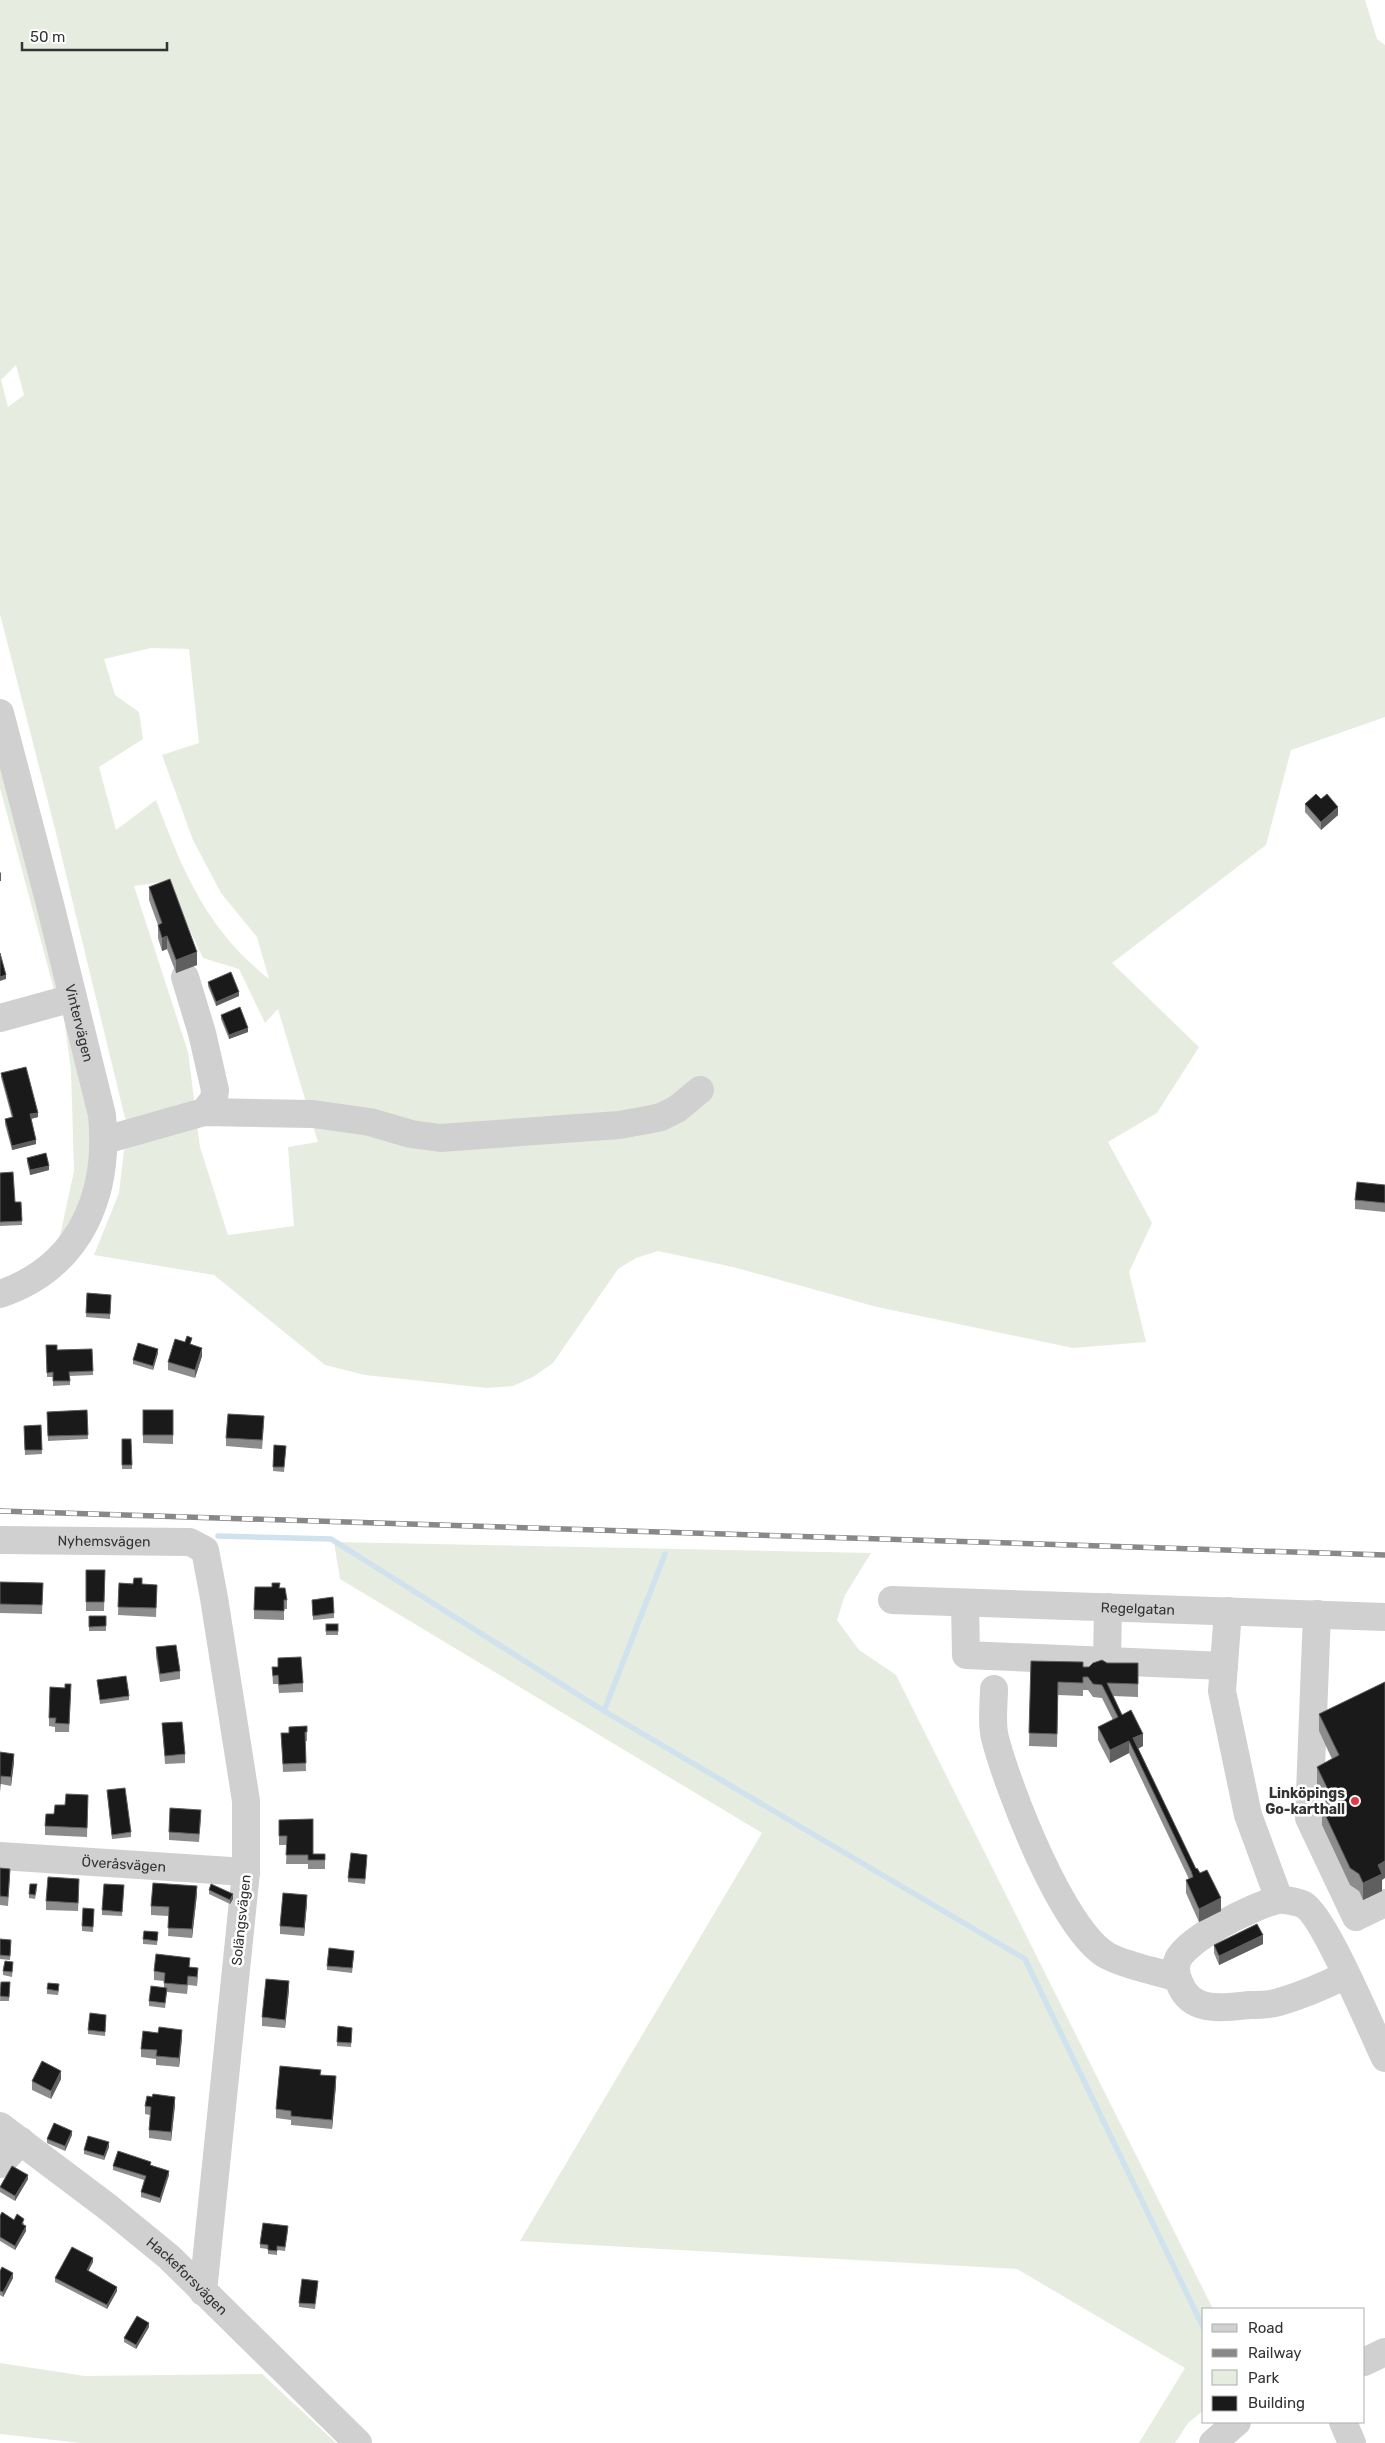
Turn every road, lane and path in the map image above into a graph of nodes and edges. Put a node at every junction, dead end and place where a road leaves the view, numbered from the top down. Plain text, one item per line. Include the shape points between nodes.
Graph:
1 (0, 713) edge
2 (185, 977) dead end
3 (73, 998) junction
4 (0, 1018) edge
5 (700, 1090) dead end
6 (204, 1112) junction
7 (105, 1140) junction
8 (0, 1294) edge
9 (0, 1540) edge
10 (205, 1550) joint
11 (892, 1600) dead end
12 (966, 1603) junction
13 (1108, 1607) junction
14 (1228, 1611) junction
15 (1316, 1614) junction
16 (1385, 1617) edge
17 (1107, 1661) junction
18 (1224, 1666) junction
19 (994, 1689) dead end
20 (0, 1856) edge
21 (246, 1872) junction
22 (1279, 1899) junction
23 (1385, 1903) edge
24 (1346, 1975) junction
25 (1177, 1978) junction
26 (1385, 2058) edge
27 (10, 2133) edge
28 (0, 2164) edge
29 (203, 2292) junction
30 (1385, 2352) edge
31 (1365, 2362) edge
32 (1236, 2423) edge
33 (1342, 2423) edge
34 (358, 2443) edge
35 (1213, 2443) edge
36 (1352, 2443) edge

1 - 3 street, Vintervägen
2 - 6 street via 215,1090 214,1099
3 - 4 street
3 - 7 street, Vintervägen via 102,1115
5 - 6 street via 677,1109 661,1117 619,1124 440,1138 411,1134 370,1122 313,1114
6 - 7 street
7 - 8 street, Vintervägen via 92,1204 76,1240 66,1254 39,1276
9 - 10 street, Nyhemsvägen via 190,1542
10 - 21 street, Solängsvägen via 244,1792
11 - 12 street, Regelgatan
12 - 13 street, Regelgatan
12 - 17 street via 966,1655
13 - 14 street, Regelgatan
13 - 17 street
14 - 15 street, Regelgatan
14 - 18 street
15 - 16 street, Regelgatan
15 - 23 street via 1309,1818 1356,1917
17 - 18 street
18 - 22 street via 1222,1691 1248,1815
19 - 25 street via 994,1736 1012,1795 1054,1887 1084,1936 1107,1956
20 - 21 street, Överåsvägen
21 - 29 street, Solängsvägen
22 - 24 street via 1304,1904 1321,1924
22 - 25 street via 1199,1936 1185,1948 1177,1961
24 - 25 street via 1312,1992 1276,2003 1222,2008 1196,2004 1184,1996
24 - 26 street
27 - 28 street
27 - 29 street, Hackeforsvägen via 140,2232
29 - 34 street, Hackeforsvägen
30 - 31 street
32 - 35 street
33 - 36 street

